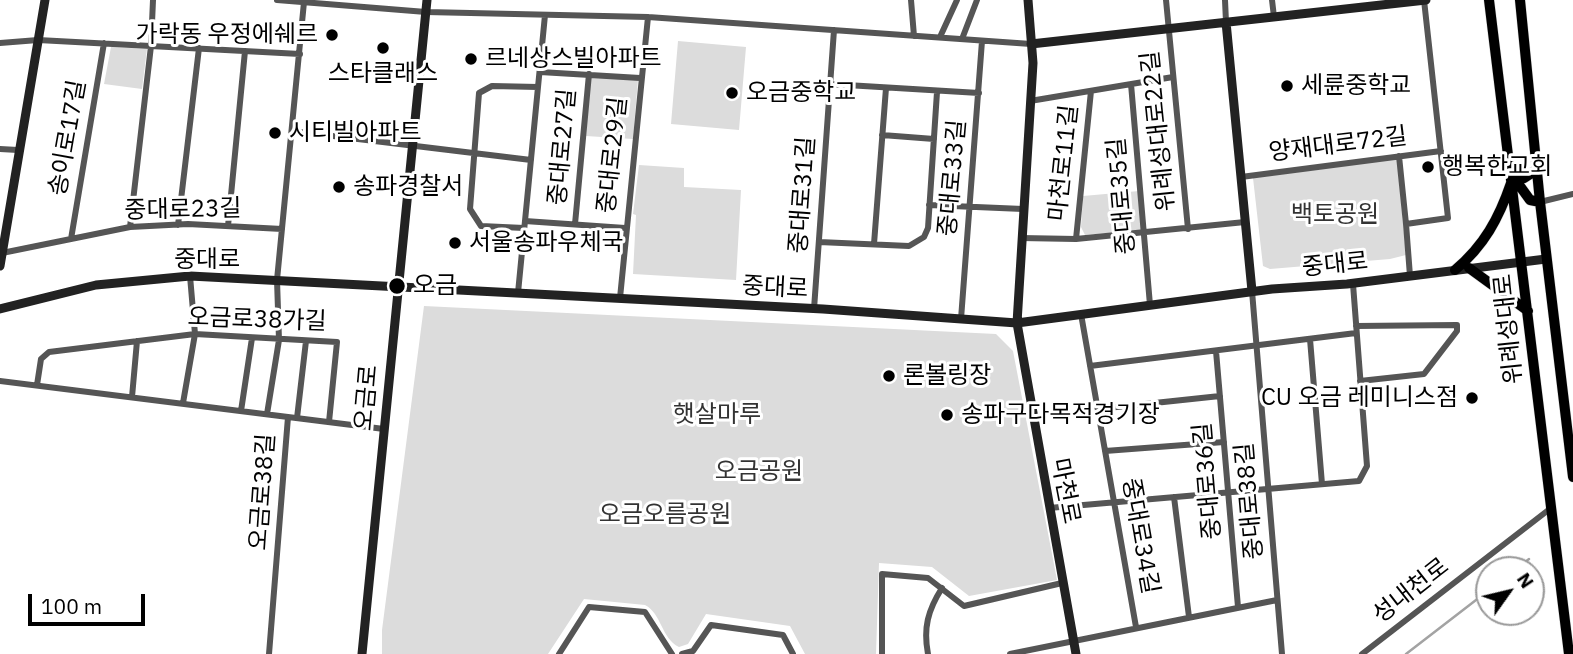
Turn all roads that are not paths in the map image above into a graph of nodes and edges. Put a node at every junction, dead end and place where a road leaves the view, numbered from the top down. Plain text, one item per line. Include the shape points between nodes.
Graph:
1 (45, 0) edge
2 (153, 0) edge
3 (277, 0) edge
4 (427, 0) edge
5 (911, 0) edge
6 (957, 0) edge
7 (977, 0) edge
8 (1028, 0) edge
9 (1166, 0) edge
10 (1225, 0) edge
11 (1272, 0) edge
12 (1425, 0) edge
13 (1489, 0) edge
14 (1520, 0) edge
15 (304, 2) junction
16 (367, 3) edge
17 (426, 12) junction
18 (545, 15) junction
19 (648, 17) junction
20 (1274, 17) junction
21 (1226, 22) junction
22 (1169, 29) junction
23 (834, 30) junction
24 (914, 36) junction
25 (940, 37) junction
26 (962, 39) junction
27 (38, 40) junction
28 (982, 41) junction
29 (0, 43) edge
30 (104, 43) junction
31 (1031, 44) junction
32 (151, 46) junction
33 (199, 48) junction
34 (246, 51) junction
35 (300, 54) junction
36 (540, 72) junction
37 (589, 74) junction
38 (1173, 77) junction
39 (640, 78) junction
40 (830, 84) junction
41 (1131, 84) junction
42 (538, 87) junction
43 (886, 88) junction
44 (1091, 90) junction
45 (937, 92) junction
46 (979, 93) junction
47 (1030, 101) junction
48 (292, 131) junction
49 (882, 135) junction
50 (934, 139) junction
51 (413, 145) junction
52 (0, 149) edge
53 (18, 150) junction
54 (1441, 151) junction
55 (473, 153) junction
56 (1399, 156) junction
57 (531, 160) junction
58 (1538, 169) junction
59 (1512, 173) junction
60 (1241, 177) junction
61 (1573, 194) edge
62 (1540, 202) junction
63 (929, 205) junction
64 (969, 206) junction
65 (1023, 209) junction
66 (1245, 222) junction
67 (524, 224) junction
68 (575, 224) junction
69 (1406, 224) junction
70 (178, 225) junction
71 (228, 226) junction
72 (130, 227) junction
73 (625, 228) junction
74 (282, 229) junction
75 (1188, 229) junction
76 (1144, 233) junction
77 (1021, 237) junction
78 (71, 239) junction
79 (1076, 239) junction
80 (819, 242) junction
81 (874, 244) junction
82 (1, 253) edge
83 (1546, 259) junction
84 (1523, 262) junction
85 (0, 266) edge
86 (1469, 268) junction
87 (1455, 270) junction
88 (190, 276) junction
89 (1410, 276) junction
90 (277, 280) junction
91 (1353, 284) junction
92 (399, 287) junction
93 (1252, 292) junction
94 (518, 293) junction
95 (620, 298) junction
96 (1150, 304) junction
97 (0, 309) edge
98 (814, 309) junction
99 (1528, 311) junction
100 (1081, 314) junction
101 (961, 319) junction
102 (1017, 323) junction
103 (1356, 330) junction
104 (195, 334) junction
105 (252, 338) junction
106 (1310, 339) junction
107 (279, 340) junction
108 (137, 341) junction
109 (306, 341) junction
110 (1256, 345) junction
111 (1216, 351) junction
112 (1090, 366) junction
113 (0, 381) edge
114 (1360, 382) junction
115 (37, 385) junction
116 (1220, 396) junction
117 (132, 397) junction
118 (183, 403) junction
119 (1098, 409) junction
120 (241, 411) junction
121 (267, 414) junction
122 (288, 417) junction
123 (297, 418) junction
124 (329, 422) junction
125 (384, 429) junction
126 (1224, 442) junction
127 (1105, 451) junction
128 (1573, 477) edge
129 (1322, 484) junction
130 (1268, 488) junction
131 (1229, 491) junction
132 (1174, 497) junction
133 (1114, 502) junction
134 (1049, 508) junction
135 (1551, 508) junction
136 (1062, 583) junction
137 (942, 588) junction
138 (1278, 600) junction
139 (1238, 607) junction
140 (1189, 617) junction
141 (1136, 627) junction
142 (1073, 640) junction
143 (693, 653) edge
144 (1020, 653) edge
145 (270, 654) edge
146 (362, 654) edge
147 (559, 654) edge
148 (672, 654) edge
149 (682, 654) edge
150 (793, 654) edge
151 (882, 654) edge
152 (928, 654) edge
153 (1010, 654) edge
154 (1076, 654) edge
155 (1282, 654) edge
156 (1362, 654) edge
157 (1569, 654) edge

1 - 27 main road
2 - 32 street
3 - 15 street
4 - 17 main road, 오금로
5 - 24 street
6 - 25 street
7 - 26 street
8 - 31 main road, 마천로
9 - 22 street, 위례성대로22길
10 - 21 street, 양재대로72길
11 - 20 street
12 - 20 main road, 위례성대로22길
12 - 54 street
13 - 59 main road, 위례성대로
14 - 58 main road, 위례성대로
15 - 16 street
15 - 35 street
16 - 17 street
17 - 18 street
17 - 51 main road, 오금로
18 - 19 street
18 - 36 street
19 - 23 street
19 - 39 street, 중대로29길
20 - 21 main road, 위례성대로22길
21 - 22 main road, 위례성대로22길
21 - 60 main road, 양재대로72길
22 - 31 main road, 위례성대로22길
22 - 38 street, 위례성대로22길
23 - 24 street
23 - 40 street, 중대로31길
24 - 25 street
25 - 26 street
26 - 28 street
27 - 29 street, 송이로17길
27 - 30 street, 송이로17길
27 - 53 main road
28 - 31 street
28 - 46 street, 중대로33길
30 - 32 street, 송이로17길
30 - 78 street, 송이로17길
31 - 47 main road, 마천로
32 - 33 street, 송이로17길
32 - 72 street
33 - 34 street, 송이로17길
33 - 70 street
34 - 35 street, 송이로17길
34 - 71 street
35 - 48 street
36 - 37 street
36 - 42 street
37 - 39 street
37 - 68 street, 중대로27길
38 - 41 street
38 - 75 street, 위례성대로22길
39 - 73 street, 중대로29길
40 - 43 street
40 - 80 street, 중대로31길
41 - 44 street
41 - 76 street, 중대로35길
42 - 55 street via 492,86 479,93
42 - 57 street
43 - 45 street
43 - 49 street
44 - 47 street
44 - 79 street, 마천로11길
45 - 46 street
45 - 50 street
46 - 64 street, 중대로33길
47 - 65 main road, 마천로
48 - 51 street
48 - 74 street
49 - 50 street
49 - 81 street
50 - 63 street
51 - 55 street
51 - 92 main road, 오금로
52 - 53 street
53 - 82 main road
54 - 56 street, 양재대로72길
54 - 69 street via 1448,218
55 - 57 street
55 - 67 street via 470,209 475,219 481,226
56 - 60 street, 양재대로72길
56 - 69 street
57 - 67 street
58 - 59 main road via 1524,178
58 - 62 main road, 위례성대로
59 - 62 main road via 1530,200
59 - 84 main road, 위례성대로
59 - 87 main road via 1499,218 1472,256
60 - 66 main road, 양재대로72길
61 - 62 street
62 - 83 main road, 위례성대로
63 - 64 street
63 - 81 street via 928,228 918,242 909,246
64 - 65 street
64 - 101 street, 중대로33길
65 - 77 main road, 마천로
66 - 75 street, 마천로11길
66 - 93 main road, 양재대로72길
67 - 68 street
67 - 94 street
68 - 73 street
69 - 89 street
70 - 71 street, 중대로23길
70 - 72 street, 중대로23길
71 - 74 street, 중대로23길
72 - 78 street, 중대로23길
73 - 95 street, 중대로29길
74 - 90 street
75 - 76 street, 마천로11길
76 - 79 street, 마천로11길
76 - 96 street, 중대로35길
77 - 79 street, 마천로11길
77 - 102 main road, 마천로
78 - 82 street, 중대로23길
80 - 81 street
80 - 98 street, 중대로31길
82 - 85 main road
83 - 84 main road, 중대로
83 - 128 main road, 위례성대로
84 - 86 main road, 중대로
84 - 99 main road, 위례성대로
86 - 87 main road, 중대로
86 - 99 main road
87 - 89 main road, 중대로
88 - 90 main road, 중대로
88 - 97 main road, 중대로 via 96,285
88 - 104 street
89 - 91 main road, 중대로
90 - 92 main road, 중대로
90 - 107 street, 오금로38길
91 - 93 main road, 중대로
91 - 103 street
92 - 94 main road, 중대로
92 - 125 main road, 오금로
93 - 96 main road, 중대로
93 - 110 street, 중대로38길
94 - 95 main road, 중대로
95 - 98 main road, 중대로
96 - 100 main road, 중대로
98 - 101 main road, 중대로
99 - 135 main road, 위례성대로
100 - 102 main road, 중대로
100 - 112 street, 중대로34길
101 - 102 main road, 중대로
102 - 134 main road, 마천로
103 - 106 street
103 - 114 street
103 - 114 street via 1457,325 1424,374
104 - 105 street, 오금로38가길
104 - 108 street, 오금로38가길
104 - 118 street
105 - 107 street, 오금로38가길
105 - 120 street, 오금로38길
106 - 110 street
106 - 129 street
107 - 109 street, 오금로38가길
107 - 121 street, 오금로38길
108 - 115 street, 오금로38가길 via 49,352 41,359
108 - 117 street
109 - 123 street, 오금로38길
109 - 124 street, 오금로38가길 via 337,342
110 - 111 street
110 - 130 street, 중대로38길
111 - 112 street
111 - 116 street, 중대로36길
112 - 119 street, 중대로34길
113 - 115 street, 오금로38길
114 - 129 street via 1367,466 1359,481
115 - 117 street, 오금로38길
116 - 119 street
116 - 126 street, 중대로36길
117 - 118 street, 오금로38길
118 - 120 street, 오금로38길
119 - 127 street, 중대로34길
120 - 121 street, 오금로38길
121 - 122 street, 오금로38길
122 - 123 street, 오금로38길
122 - 145 street, 오금로38길
123 - 124 street, 오금로38길
124 - 125 street, 오금로38길
125 - 146 main road, 오금로
126 - 127 street, 중대로34길
126 - 131 street, 중대로36길
127 - 133 street, 중대로34길
129 - 130 street
130 - 131 street
130 - 138 street, 중대로38길
131 - 132 street
131 - 139 street, 중대로36길
132 - 133 street
132 - 140 street
133 - 134 street
133 - 141 street, 중대로34길
134 - 136 main road, 마천로
135 - 156 street, 성내천로
135 - 157 main road, 위례성대로
136 - 137 street via 964,606
136 - 142 main road, 마천로
137 - 151 street via 928,578 882,574
137 - 152 street via 927,616
138 - 139 street
138 - 155 street, 중대로38길
139 - 140 street
140 - 141 street
141 - 142 street
142 - 144 street
142 - 154 main road, 마천로
143 - 149 street
143 - 150 street via 711,625 783,635
144 - 153 street
147 - 148 street via 589,607 645,612

